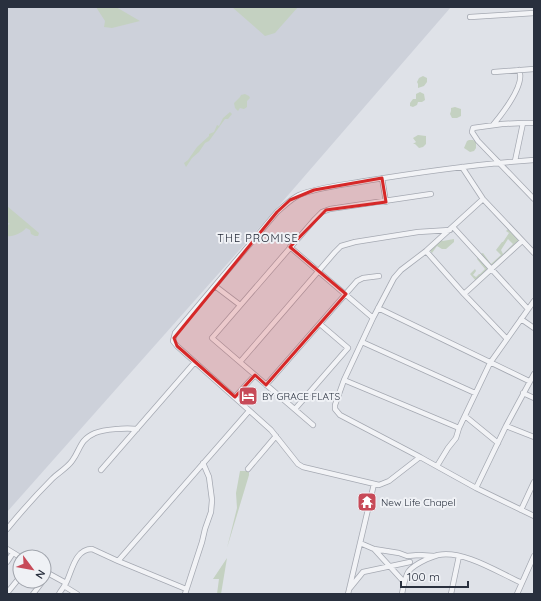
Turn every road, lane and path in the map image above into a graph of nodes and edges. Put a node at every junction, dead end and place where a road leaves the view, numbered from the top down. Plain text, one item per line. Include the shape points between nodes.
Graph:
1 (534, 13) edge
2 (470, 17) dead end
3 (534, 69) edge
4 (519, 70) junction
5 (494, 72) dead end
6 (523, 123) junction
7 (534, 123) edge
8 (493, 125) junction
9 (534, 160) edge
10 (515, 161) junction
11 (499, 163) junction
12 (462, 168) junction
13 (382, 178) junction
14 (432, 194) dead end
15 (483, 199) junction
16 (534, 199) edge
17 (386, 202) junction
18 (452, 228) junction
19 (522, 241) junction
20 (290, 247) junction
21 (426, 251) junction
22 (534, 253) edge
23 (492, 269) junction
24 (319, 271) junction
25 (379, 276) dead end
26 (214, 286) junction
27 (346, 294) junction
28 (464, 294) junction
29 (534, 301) edge
30 (240, 305) junction
31 (378, 308) junction
32 (528, 309) junction
33 (373, 318) junction
34 (521, 319) junction
35 (320, 324) junction
36 (534, 328) edge
37 (507, 339) junction
38 (362, 342) junction
39 (195, 362) junction
40 (240, 362) junction
41 (490, 363) junction
42 (534, 374) edge
43 (255, 375) junction
44 (344, 380) junction
45 (529, 381) junction
46 (266, 385) junction
47 (475, 393) junction
48 (523, 393) junction
49 (235, 397) junction
50 (534, 398) edge
51 (295, 409) junction
52 (249, 411) junction
53 (465, 416) junction
54 (313, 425) dead end
55 (506, 426) junction
56 (459, 428) junction
57 (137, 429) junction
58 (276, 436) junction
59 (534, 437) edge
60 (498, 443) junction
61 (420, 456) junction
62 (203, 463) junction
63 (437, 466) junction
64 (248, 469) dead end
65 (101, 470) dead end
66 (534, 482) edge
67 (374, 484) junction
68 (476, 488) junction
69 (521, 510) junction
70 (534, 516) edge
71 (7, 529) edge
72 (360, 542) junction
73 (374, 548) junction
74 (409, 556) junction
75 (435, 556) junction
76 (460, 556) junction
77 (534, 556) edge
78 (118, 561) junction
79 (410, 562) junction
80 (392, 567) junction
81 (410, 568) junction
82 (52, 576) edge
83 (404, 582) junction
84 (522, 583) junction
85 (65, 585) junction
86 (350, 588) junction
87 (186, 592) edge
88 (59, 594) edge
89 (77, 594) edge
90 (348, 594) edge
91 (402, 594) edge
92 (451, 594) edge
93 (517, 594) edge

1 - 2 street
3 - 4 street
4 - 5 street
4 - 8 street via 519,84 505,110
6 - 7 street
6 - 8 street
6 - 10 street
8 - 11 street via 473,128 472,132
9 - 10 street
10 - 11 street
11 - 12 street
11 - 16 street
12 - 13 street
12 - 15 street
13 - 17 street
13 - 26 street via 314,190 290,200
14 - 17 street
15 - 18 street
15 - 19 street
17 - 20 street via 326,210 318,215
18 - 21 street
18 - 23 street
18 - 24 street via 350,243 338,249
19 - 22 street
19 - 23 street
20 - 24 street
20 - 30 street
21 - 28 street
21 - 31 street via 397,274
23 - 28 street
23 - 32 street
24 - 27 street
24 - 40 street
25 - 27 street via 360,279
26 - 30 street
26 - 39 street via 175,333 173,341
27 - 33 street
27 - 35 street
28 - 37 street
29 - 32 street
30 - 40 street via 212,338
31 - 33 street
31 - 41 street
32 - 34 street
33 - 38 street
34 - 36 street
34 - 37 street
35 - 46 street
35 - 51 street via 348,348
37 - 41 street
38 - 44 street
38 - 47 street
39 - 49 street
39 - 57 street
40 - 43 street
41 - 45 street
41 - 47 street
42 - 45 street
43 - 46 street
43 - 49 street
44 - 56 street
44 - 61 street via 335,405 336,412
45 - 48 street
46 - 51 street
47 - 53 street
48 - 50 street
48 - 55 street
49 - 52 street
51 - 54 street
52 - 58 street
52 - 62 street
53 - 56 street
53 - 60 street
55 - 59 street
55 - 60 street
56 - 63 street via 456,438
57 - 65 street
57 - 71 street via 101,431 85,439 72,461 25,506
58 - 64 street
58 - 67 street via 303,467
60 - 68 street
61 - 63 street
61 - 67 street via 389,481
62 - 78 street
62 - 87 street via 212,500 211,512
63 - 68 street
66 - 69 street
67 - 72 street
68 - 69 street
69 - 70 street
72 - 73 street
72 - 86 street
73 - 74 street
73 - 80 street
74 - 75 street
74 - 79 street
75 - 76 street
75 - 81 street
76 - 84 street via 479,562
76 - 92 street
77 - 84 street
78 - 85 street via 88,549 75,561
78 - 87 street
79 - 80 street
79 - 81 street
80 - 83 street
80 - 86 street via 363,572
81 - 83 street
82 - 85 street
83 - 91 street
84 - 93 street
85 - 88 street
85 - 89 street
86 - 90 street

